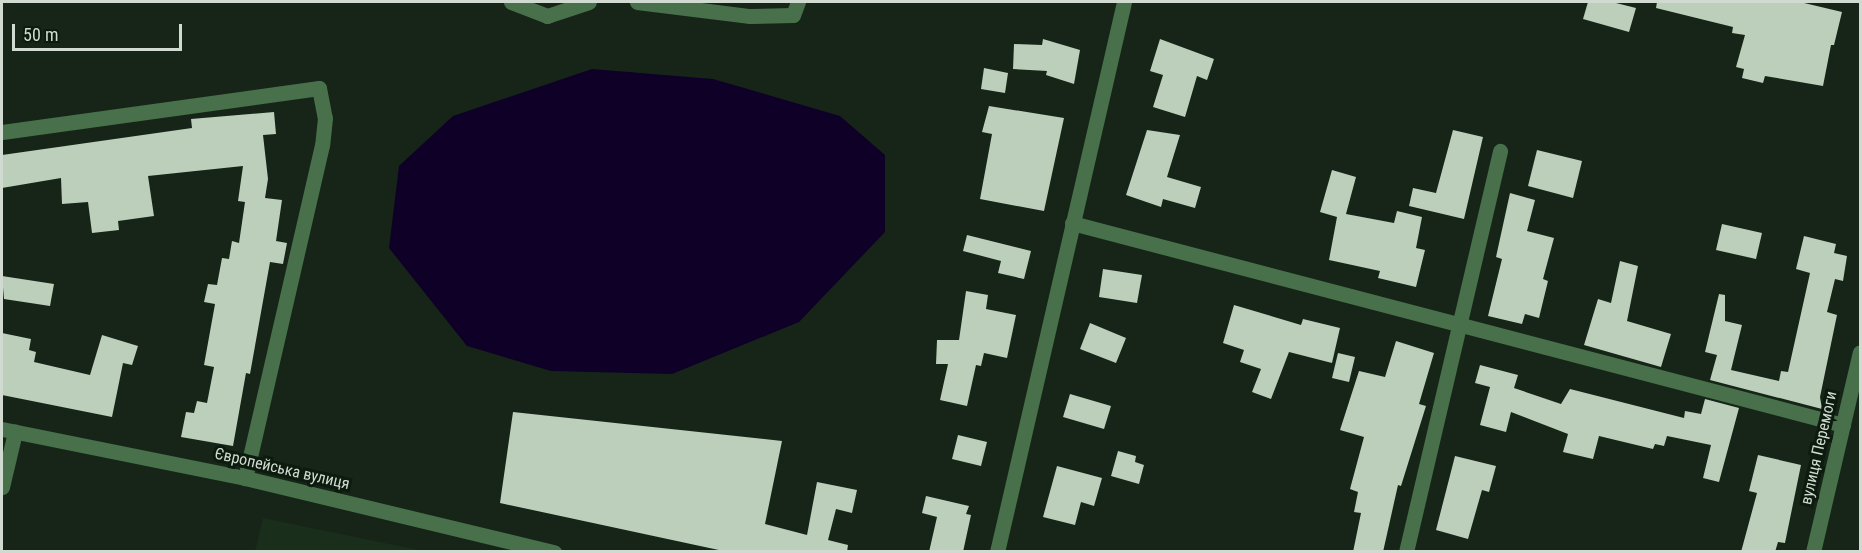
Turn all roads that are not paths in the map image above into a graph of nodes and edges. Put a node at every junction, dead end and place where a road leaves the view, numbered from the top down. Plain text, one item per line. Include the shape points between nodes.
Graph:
1 (511, 2) edge
2 (589, 2) edge
3 (637, 2) edge
4 (798, 2) edge
5 (1124, 2) edge
6 (2, 132) edge
7 (1500, 151) dead end
8 (1072, 223) junction
9 (1459, 323) junction
10 (1860, 352) edge
11 (1843, 425) junction
12 (8, 430) edge
13 (245, 478) junction
14 (2, 488) edge
15 (554, 552) edge
16 (997, 552) edge
17 (1406, 552) edge
18 (1813, 552) edge

1 - 2 street via 547,16
3 - 4 street via 750,16 793,15
5 - 8 street
6 - 13 street via 319,88 325,117 322,145
7 - 9 street
8 - 9 street
8 - 16 street
9 - 11 street
9 - 17 street
10 - 11 street, вулиця Перемоги
11 - 18 street, вулиця Перемоги
12 - 13 street, Європейська вулиця
12 - 14 street
13 - 15 street, Європейська вулиця

